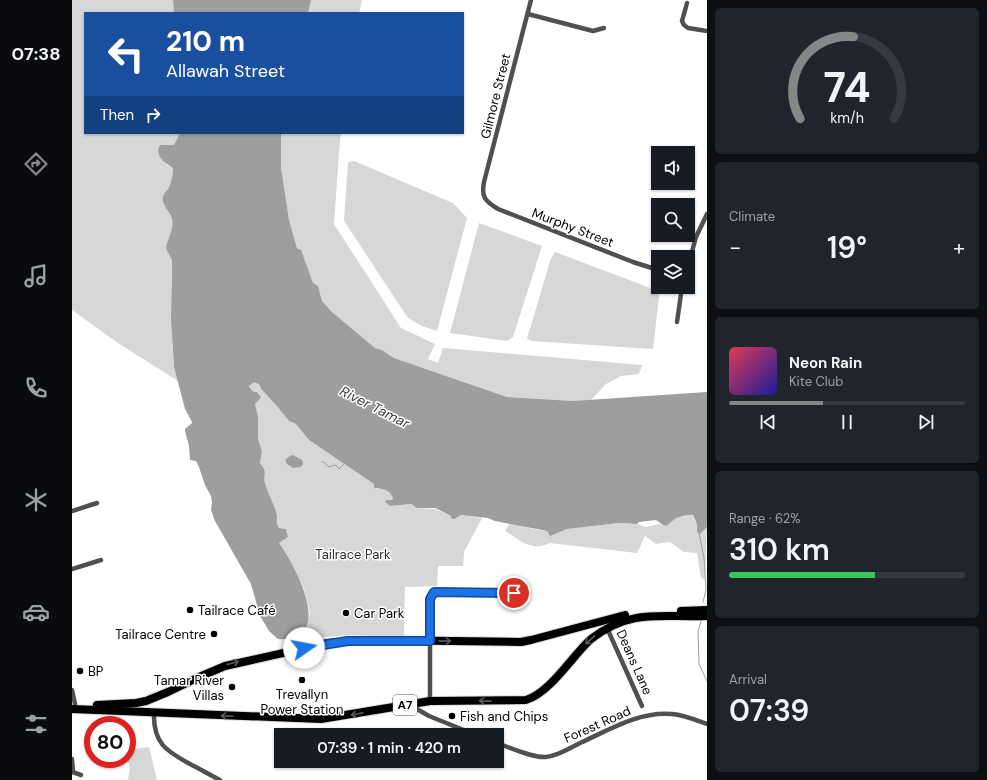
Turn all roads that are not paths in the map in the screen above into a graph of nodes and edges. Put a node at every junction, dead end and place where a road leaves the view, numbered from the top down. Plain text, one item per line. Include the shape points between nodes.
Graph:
1 (531, 0) edge
2 (687, 3) dead end
3 (528, 14) junction
4 (604, 28) dead end
5 (707, 31) edge
6 (484, 197) joint
7 (707, 214) edge
8 (692, 250) edge
9 (651, 268) edge
10 (681, 294) edge
11 (678, 322) dead end
12 (98, 503) dead end
13 (72, 511) edge
14 (101, 560) dead end
15 (72, 569) edge
16 (514, 593) dead end
17 (707, 610) edge
18 (707, 616) edge
19 (607, 624) junction
20 (430, 641) junction
21 (72, 690) edge
22 (149, 700) junction
23 (426, 701) junction
24 (409, 704) junction
25 (73, 706) edge
26 (642, 706) dead end
27 (153, 713) junction
28 (423, 713) junction
29 (707, 724) edge
30 (458, 728) edge
31 (504, 745) edge
32 (72, 759) edge
33 (72, 772) edge
34 (81, 775) dead end
35 (220, 780) edge

1 - 3 street, Gilmore Street
2 - 5 street via 683,24 688,28
3 - 4 street via 593,30
3 - 6 street, Gilmore Street via 484,182
6 - 9 street, Murphy Street via 498,209
7 - 8 street
10 - 11 street
12 - 13 street
14 - 15 street
16 - 20 street via 436,592 430,599
17 - 19 highway, A7 via 642,612
18 - 19 highway, A7 via 642,616
20 -> 19 highway, A7 via 521,642
19 -> 23 highway, A7 via 536,697 526,700
19 - 26 street, Deans Lane
22 -> 20 highway, A7 via 225,666 317,645 355,641
20 - 23 street
21 - 25 street
22 - 25 highway, A7 via 113,705
22 - 27 highway
23 - 24 highway, A7
23 - 28 street via 422,707
24 -> 27 highway, A7 via 321,720
24 - 28 street
25 - 27 highway, A7
27 - 35 street via 156,734 164,747 175,756
28 - 30 street
29 - 31 street, Forest Road via 678,715 646,716 547,757 534,756
32 - 33 street
33 - 34 street

